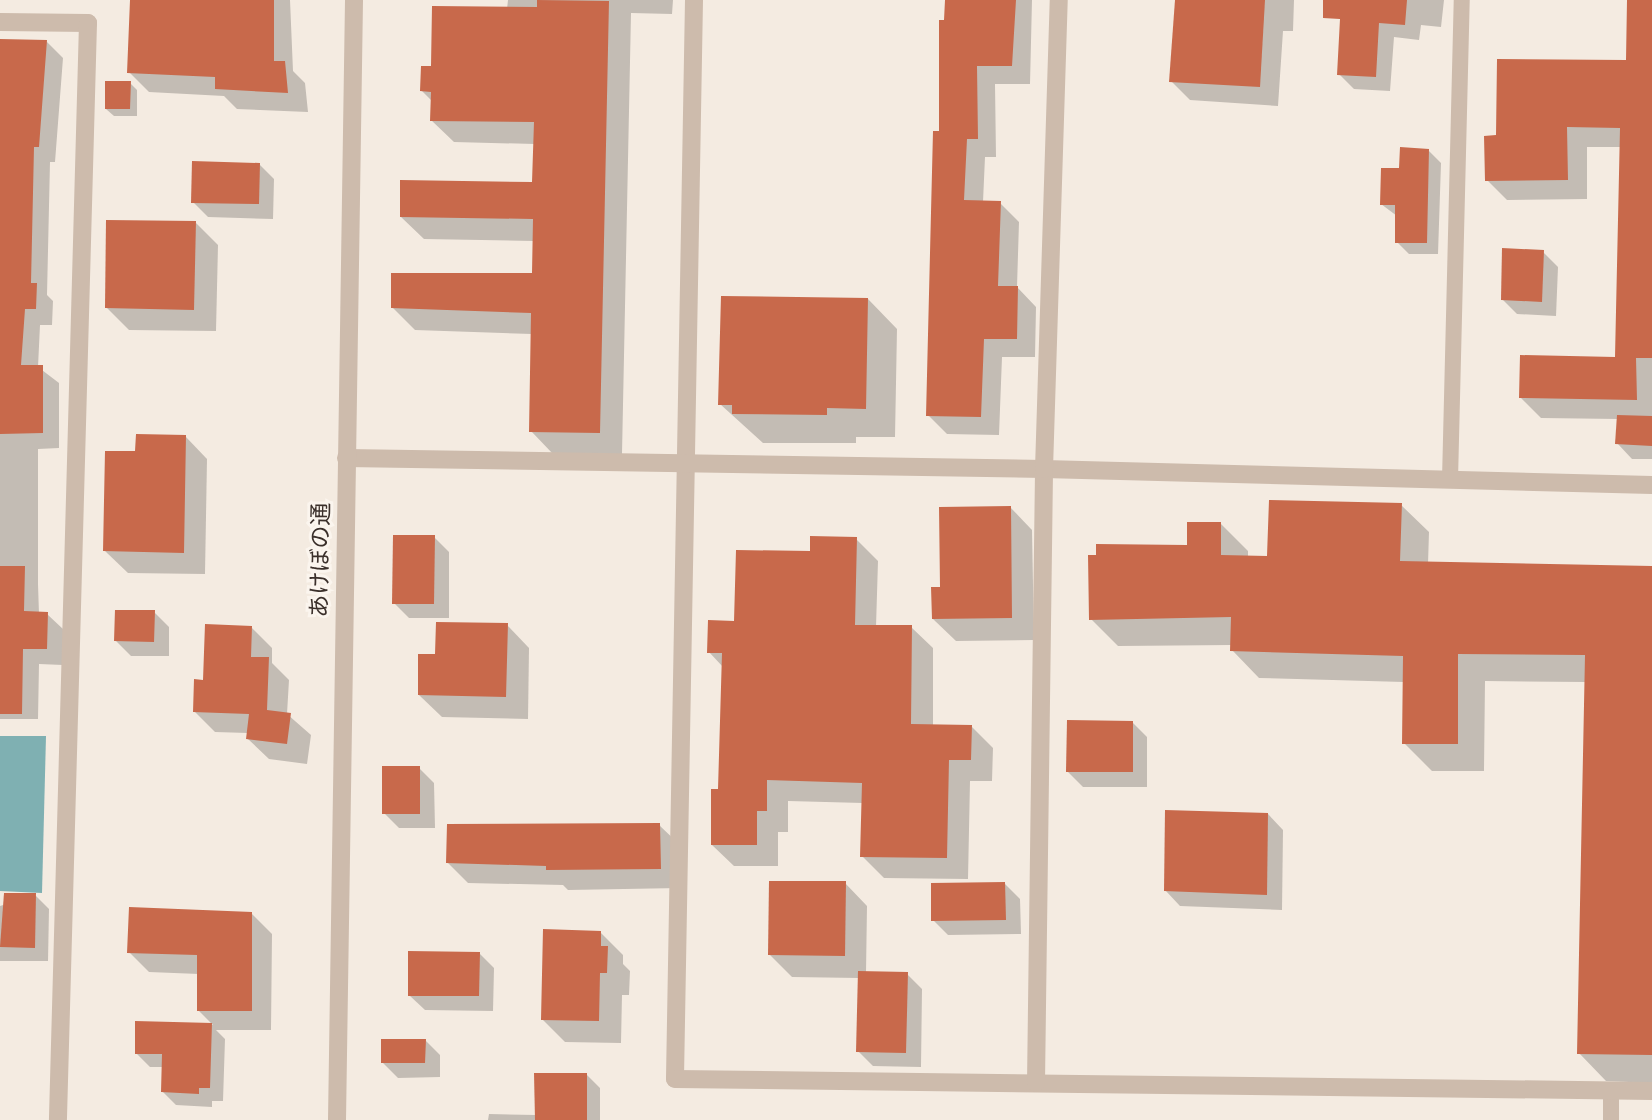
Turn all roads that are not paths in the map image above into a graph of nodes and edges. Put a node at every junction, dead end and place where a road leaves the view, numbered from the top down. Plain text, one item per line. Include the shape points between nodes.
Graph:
1 (354, 0) edge
2 (694, 0) edge
3 (1059, 0) edge
4 (1462, 0) edge
5 (0, 22) edge
6 (346, 458) junction
7 (687, 462) junction
8 (1044, 469) junction
9 (1450, 480) junction
10 (1652, 485) edge
11 (1036, 1083) junction
12 (1611, 1091) junction
13 (1652, 1091) edge
14 (58, 1120) edge
15 (337, 1120) edge
16 (1611, 1120) edge

1 - 6 street, あけぼの通
2 - 7 street
3 - 8 street
4 - 9 lane
5 - 14 street via 88,23
6 - 7 street
6 - 15 street, あけぼの通
7 - 8 street
7 - 11 street via 675,1079
8 - 9 street
8 - 11 street
9 - 10 street
11 - 12 street
12 - 13 street
12 - 16 lane

